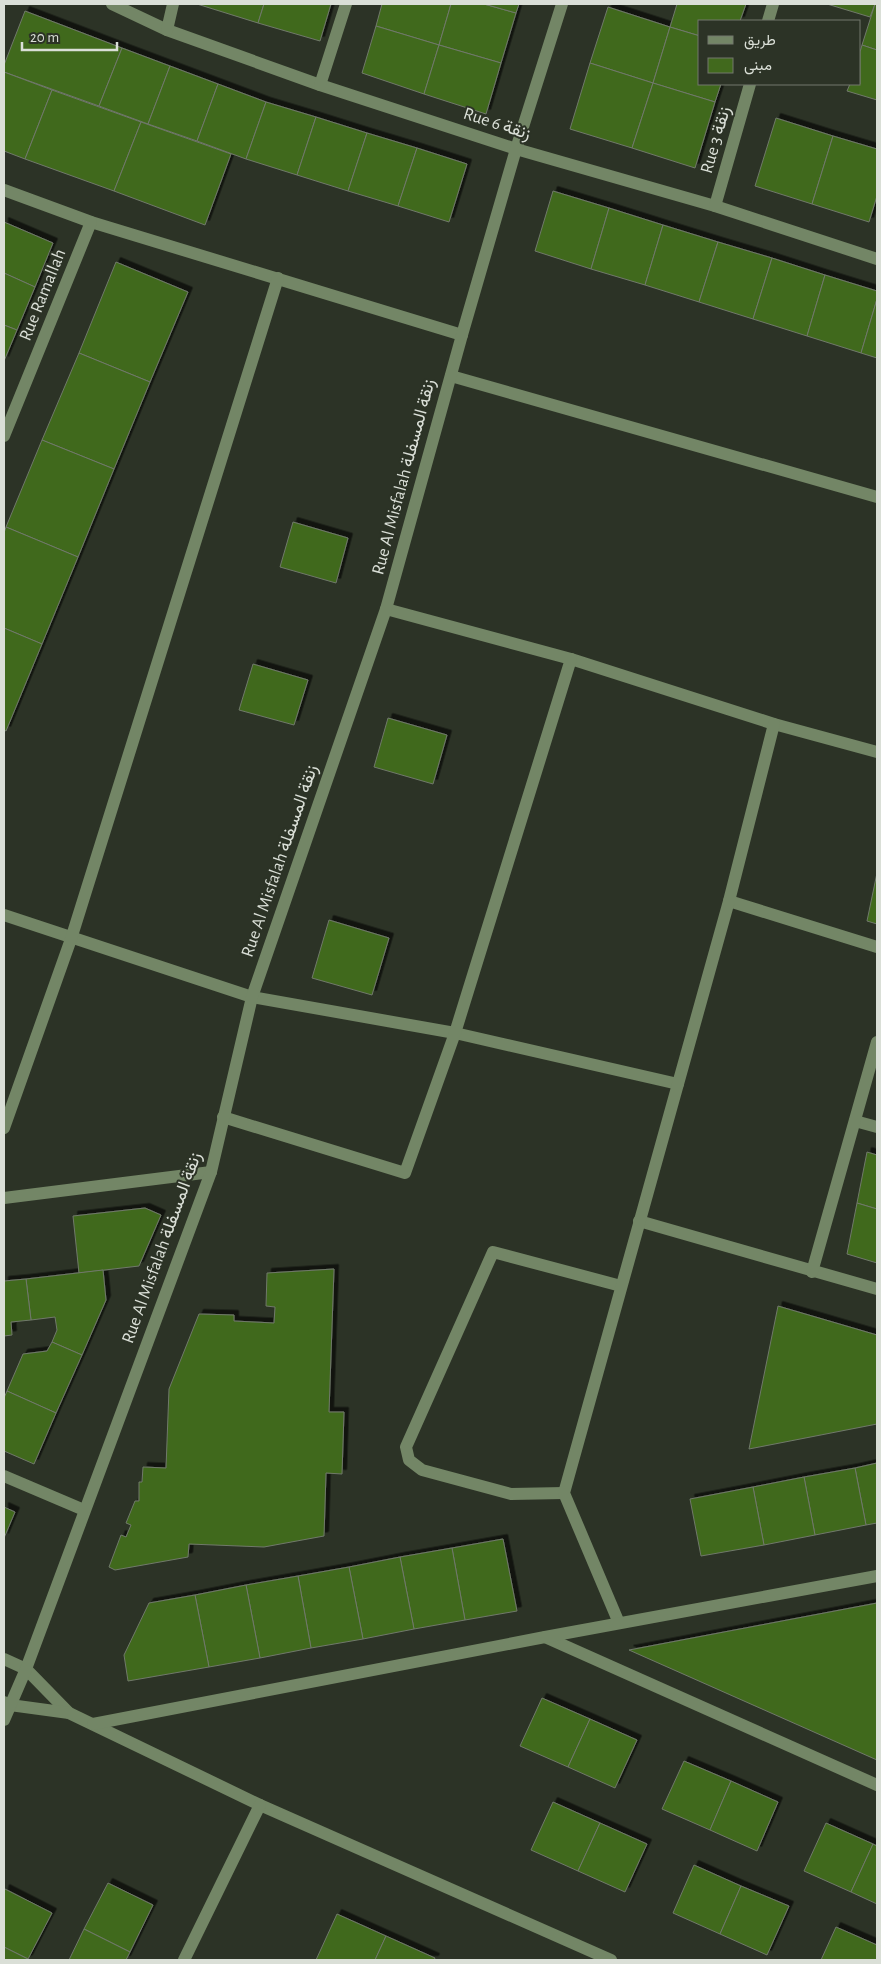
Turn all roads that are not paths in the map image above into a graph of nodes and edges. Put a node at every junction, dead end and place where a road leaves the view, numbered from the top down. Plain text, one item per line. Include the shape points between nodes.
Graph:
1 (112, 4) edge
2 (173, 4) edge
3 (346, 4) edge
4 (562, 4) edge
5 (773, 4) edge
6 (768, 20) edge
7 (167, 30) junction
8 (320, 85) junction
9 (750, 85) edge
10 (516, 149) junction
11 (4, 190) edge
12 (715, 206) junction
13 (92, 222) junction
14 (877, 259) edge
15 (278, 278) junction
16 (462, 335) junction
17 (450, 376) junction
18 (4, 436) edge
19 (877, 497) edge
20 (386, 609) junction
21 (571, 659) junction
22 (774, 724) junction
23 (877, 752) edge
24 (729, 901) junction
25 (4, 915) edge
26 (71, 939) junction
27 (877, 947) edge
28 (252, 997) junction
29 (455, 1033) junction
30 (877, 1042) edge
31 (678, 1084) junction
32 (223, 1117) junction
33 (855, 1121) junction
34 (877, 1127) edge
35 (4, 1128) edge
36 (211, 1172) junction
37 (4, 1198) edge
38 (639, 1222) junction
39 (812, 1272) junction
40 (621, 1286) junction
41 (877, 1289) edge
42 (4, 1476) edge
43 (564, 1493) junction
44 (84, 1510) junction
45 (877, 1576) edge
46 (619, 1623) junction
47 (545, 1637) junction
48 (4, 1659) edge
49 (26, 1669) junction
50 (7, 1704) edge
51 (69, 1713) junction
52 (4, 1720) edge
53 (93, 1724) junction
54 (877, 1785) edge
55 (260, 1806) junction
56 (184, 1960) edge
57 (611, 1960) edge

1 - 7 street, Rue 6 زنقة
2 - 7 street
3 - 8 street
4 - 10 street, Rue Al Misfalah زنقة المسفلة
5 - 6 street
7 - 8 street, Rue 6 زنقة
8 - 10 street, Rue 6 زنقة
9 - 12 street, Rue 3 زنقة
10 - 12 street, Rue 6 زنقة
10 - 16 street, Rue Al Misfalah زنقة المسفلة
11 - 13 street
12 - 14 street, Rue 6 زنقة
13 - 15 street
13 - 18 street, Rue Ramallah
15 - 16 street
15 - 26 street
16 - 17 street, Rue Al Misfalah زنقة المسفلة
17 - 19 street
17 - 20 street, Rue Al Misfalah زنقة المسفلة
20 - 21 street
20 - 28 street, Rue Al Misfalah زنقة المسفلة
21 - 22 street
21 - 29 street
22 - 23 street
22 - 24 street
24 - 27 street
24 - 31 street
25 - 26 street
26 - 28 street
26 - 35 street
28 - 29 street
28 - 32 street, Rue Al Misfalah زنقة المسفلة
29 - 31 street
29 - 32 street via 405,1173
30 - 33 street
31 - 38 street
32 - 36 street, Rue Al Misfalah زنقة المسفلة
33 - 34 street
33 - 39 street
36 - 37 street
36 - 44 street, Rue Al Misfalah زنقة المسفلة
38 - 39 street
38 - 40 street
39 - 41 street
40 - 43 street
40 - 43 street via 493,1252 406,1447 409,1460 422,1470 511,1494
42 - 44 street
43 - 46 street
44 - 49 street, Rue Al Misfalah زنقة المسفلة
45 - 46 street
46 - 47 street
47 - 53 street
47 - 54 street
48 - 49 street
49 - 50 street, Rue Al Misfalah زنقة المسفلة
49 - 51 street
50 - 51 street
50 - 52 street, Rue Al Misfalah زنقة المسفلة
51 - 53 street
53 - 55 street
55 - 56 street
55 - 57 street

